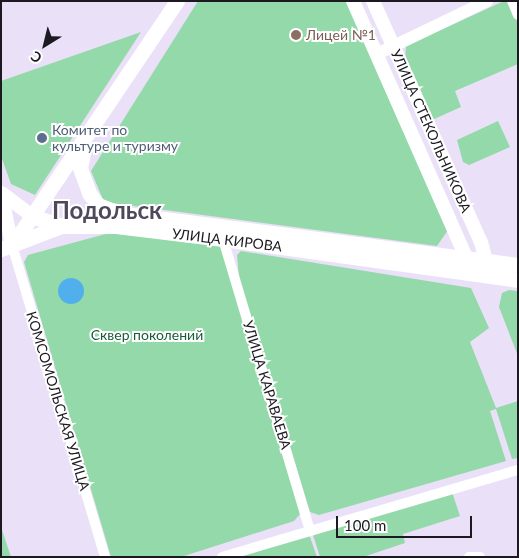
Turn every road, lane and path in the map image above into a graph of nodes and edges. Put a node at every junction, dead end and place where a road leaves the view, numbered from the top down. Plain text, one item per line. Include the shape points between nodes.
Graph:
1 (177, 1) edge
2 (352, 1) edge
3 (373, 1) edge
4 (487, 1) edge
5 (512, 1) edge
6 (518, 15) edge
7 (393, 46) junction
8 (376, 54) junction
9 (85, 142) junction
10 (1, 192) edge
11 (118, 213) junction
12 (34, 217) junction
13 (64, 226) junction
14 (223, 239) junction
15 (6, 247) edge
16 (466, 258) junction
17 (487, 261) junction
18 (518, 265) edge
19 (474, 274) junction
20 (490, 276) junction
21 (518, 280) edge
22 (518, 470) edge
23 (310, 531) junction
24 (105, 557) edge
25 (222, 557) edge
26 (469, 557) edge
27 (480, 557) edge

1 - 9 main road
2 - 8 main road, УЛИЦА СТЕКОЛЬНИКОВА
3 - 7 main road, УЛИЦА СТЕКОЛЬНИКОВА
4 - 7 street
5 - 6 street
7 - 8 street
7 - 17 main road, УЛИЦА СТЕКОЛЬНИКОВА
8 - 16 main road, УЛИЦА СТЕКОЛЬНИКОВА
9 - 11 main road via 82,179 98,205
9 - 12 main road
10 - 12 main road via 10,203
10 - 15 main road
11 - 13 main road, УЛИЦА КИРОВА via 85,217
11 - 16 main road, УЛИЦА КИРОВА
12 - 13 main road
12 - 15 main road
13 - 14 main road, УЛИЦА КИРОВА via 116,226
13 - 15 main road
14 - 19 main road, УЛИЦА КИРОВА
14 - 23 street, УЛИЦА КАРАВАЕВА
15 - 24 street, КОМСОМОЛЬСКАЯ УЛИЦА
16 - 17 main road, УЛИЦА КИРОВА
16 - 19 main road, УЛИЦА СТЕКОЛЬНИКОВА
16 - 20 main road
17 - 18 main road, УЛИЦА КИРОВА
17 - 20 main road, УЛИЦА СТЕКОЛЬНИКОВА
19 - 20 main road, УЛИЦА КИРОВА
20 - 21 main road, УЛИЦА КИРОВА
22 - 23 street
23 - 25 street
26 - 27 street

